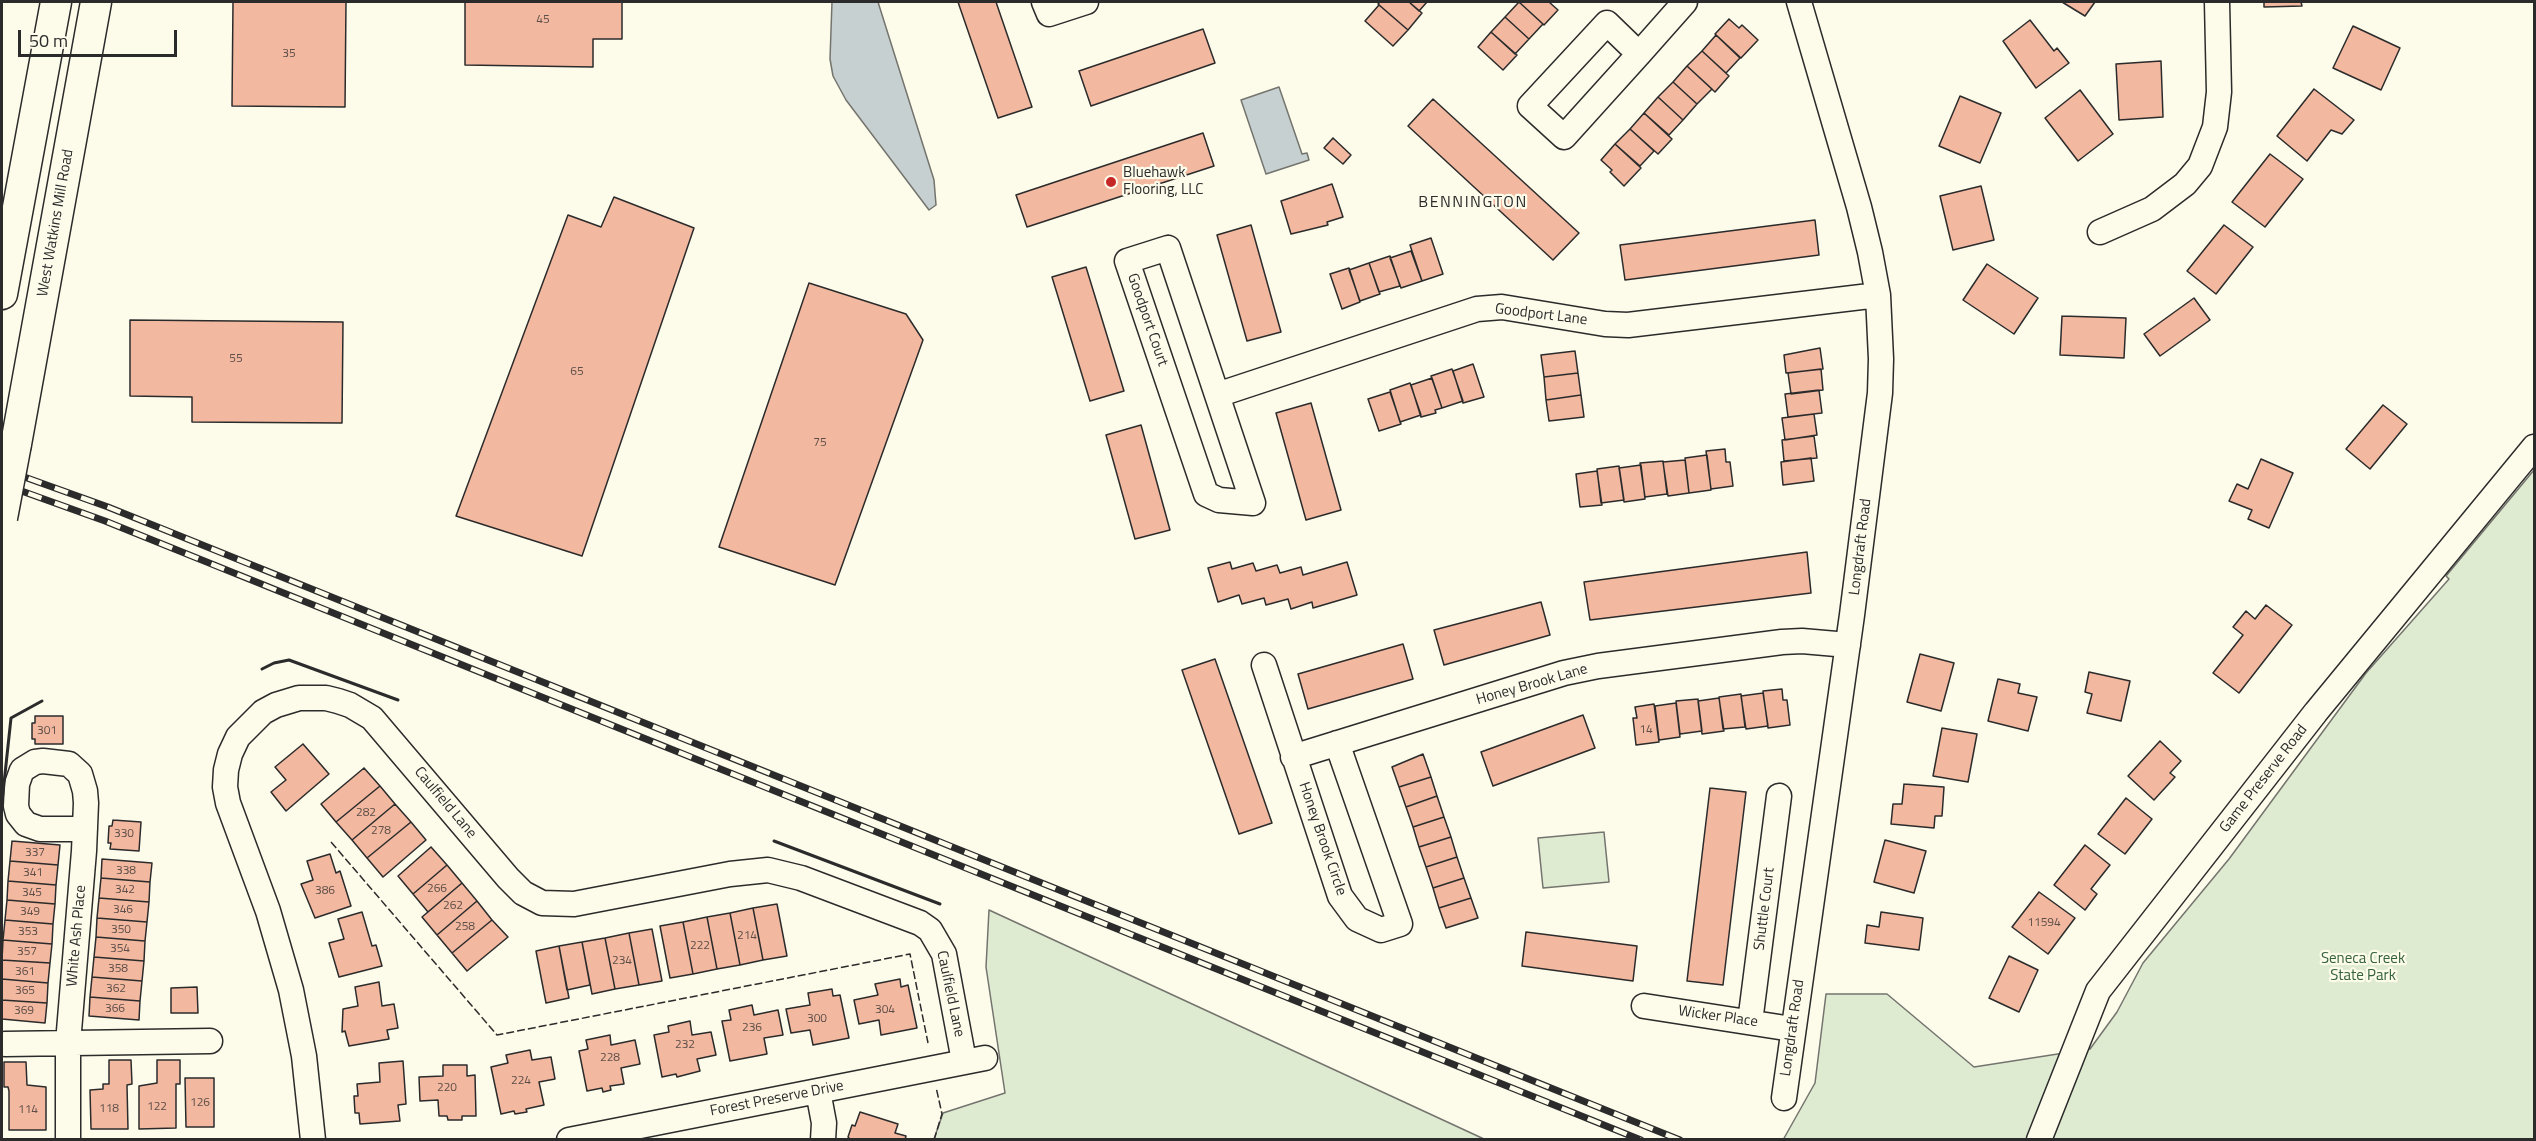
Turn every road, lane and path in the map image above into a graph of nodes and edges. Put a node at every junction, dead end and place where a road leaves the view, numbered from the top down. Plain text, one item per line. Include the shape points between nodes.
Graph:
1 (56, 2) edge
2 (96, 2) edge
3 (1044, 2) edge
4 (1086, 2) edge
5 (1685, 2) edge
6 (1799, 2) edge
7 (2217, 2) edge
8 (1639, 54) junction
9 (2100, 232) dead end
10 (2, 294) edge
11 (1878, 295) junction
12 (1217, 395) junction
13 (2535, 447) edge
14 (2, 518) edge
15 (1848, 645) junction
16 (1264, 665) dead end
17 (1337, 743) junction
18 (1293, 757) junction
19 (1779, 796) dead end
20 (85, 829) dead end
21 (1644, 1006) dead end
22 (1750, 1022) junction
23 (1792, 1029) junction
24 (210, 1041) dead end
25 (68, 1043) junction
26 (5, 1044) dead end
27 (974, 1060) joint
28 (818, 1091) junction
29 (1784, 1098) dead end
30 (576, 1139) edge
31 (68, 1140) edge
32 (313, 1140) edge
33 (823, 1140) edge
34 (2039, 1140) edge

1 - 10 main road
2 - 14 main road, West Watkins Mill Road, bridge
3 - 4 street via 1049,14
5 - 8 street
6 - 11 street, Longdraft Road via 1859,207
7 - 9 street via 2219,92 2215,127 2200,166 2185,184 2152,209
8 - 8 street via 1564,137 1530,106 1607,23
11 - 12 street, Goodport Lane via 1628,325 1502,307 1477,309
11 - 15 street, Longdraft Road via 1880,393
12 - 12 street, Goodport Court via 1253,503 1219,500 1206,494 1127,261 1168,248
13 - 34 street, Game Preserve Road via 2316,712 2098,992
15 - 17 street, Honey Brook Lane via 1782,642 1598,666
15 - 23 street, Longdraft Road
16 - 18 street, Honey Brook Circle
17 - 18 street, Honey Brook Lane
17 - 18 street, Honey Brook Circle via 1400,924 1381,930 1357,919 1340,896
19 - 22 street, Shuttle Court
20 - 25 street, White Ash Place
21 - 22 street, Wicker Place
22 - 23 street, Wicker Place
23 - 29 street, Longdraft Road
24 - 25 street
25 - 26 street
25 - 31 street, White Ash Place
27 - 28 street, Forest Preserve Drive
27 - 32 street, Caulfield Lane via 944,954 930,930 920,923 801,878 768,870 574,904 542,903 523,893 508,878 372,718 338,700 299,698 263,712 238,737 230,754 225,787 291,990 304,1056
28 - 30 street, Forest Preserve Drive
28 - 33 street

